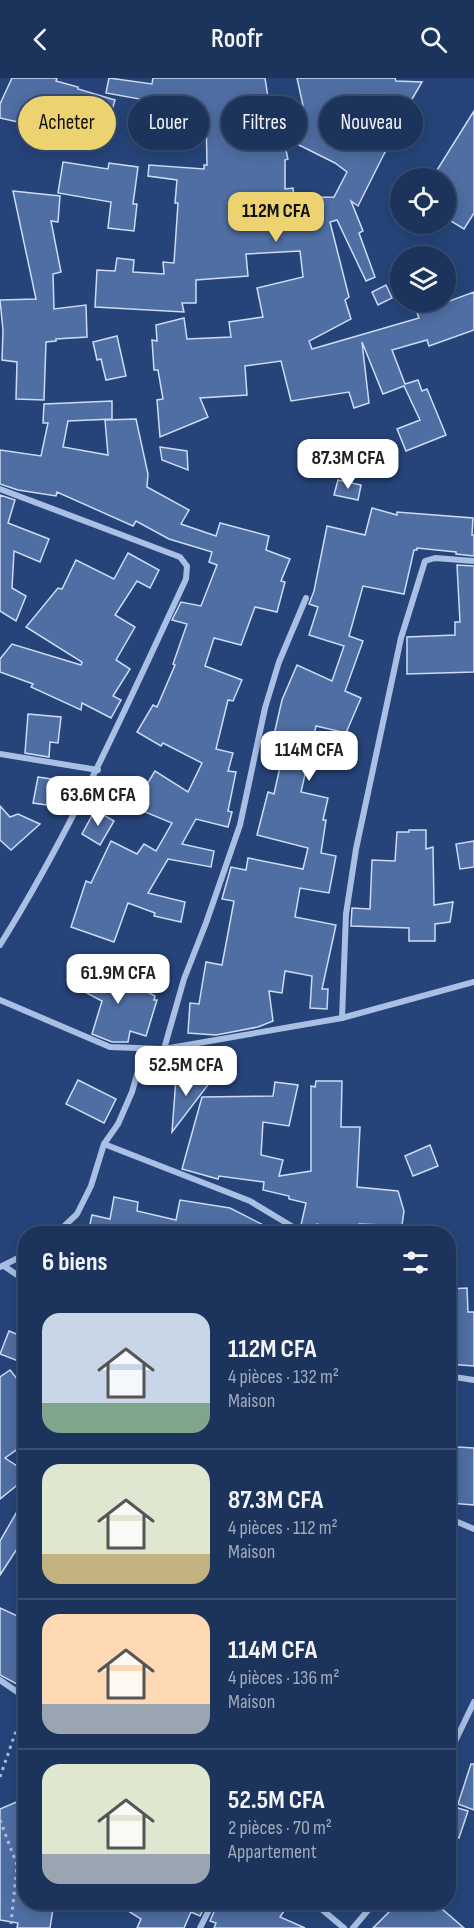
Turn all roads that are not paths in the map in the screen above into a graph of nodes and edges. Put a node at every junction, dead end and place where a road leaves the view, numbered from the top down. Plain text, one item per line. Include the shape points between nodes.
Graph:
1 (0, 489) edge
2 (474, 561) edge
3 (306, 598) dead end
4 (0, 754) edge
5 (98, 770) junction
6 (0, 945) edge
7 (474, 982) edge
8 (0, 1000) edge
9 (342, 1018) junction
10 (164, 1049) junction
11 (144, 1050) junction
12 (104, 1144) junction
13 (64, 1226) edge
14 (291, 1226) edge
15 (18, 1258) edge
16 (2, 1267) edge
17 (18, 1276) edge
18 (456, 1377) edge
19 (474, 1380) edge
20 (456, 1521) edge
21 (474, 1529) edge
22 (0, 1680) edge
23 (18, 1692) edge
24 (474, 1702) edge
25 (456, 1739) edge
26 (209, 1910) edge
27 (323, 1910) edge
28 (368, 1910) edge
29 (200, 1928) edge
30 (344, 1928) edge
31 (353, 1928) edge

1 - 5 street via 180,557 187,566 186,579
2 - 9 street via 426,561 401,638 348,903
3 - 10 street via 279,662 240,825 184,979
4 - 5 street
5 - 6 street
7 - 9 street
8 - 11 street via 110,1047
9 - 10 street
10 - 11 street
11 - 12 street via 132,1092
12 - 13 street via 91,1186 76,1214
12 - 14 street via 250,1201
15 - 16 street
16 - 17 street
18 - 19 street
20 - 21 street
22 - 23 street
24 - 25 street
26 - 29 street
27 - 30 street
28 - 31 street

